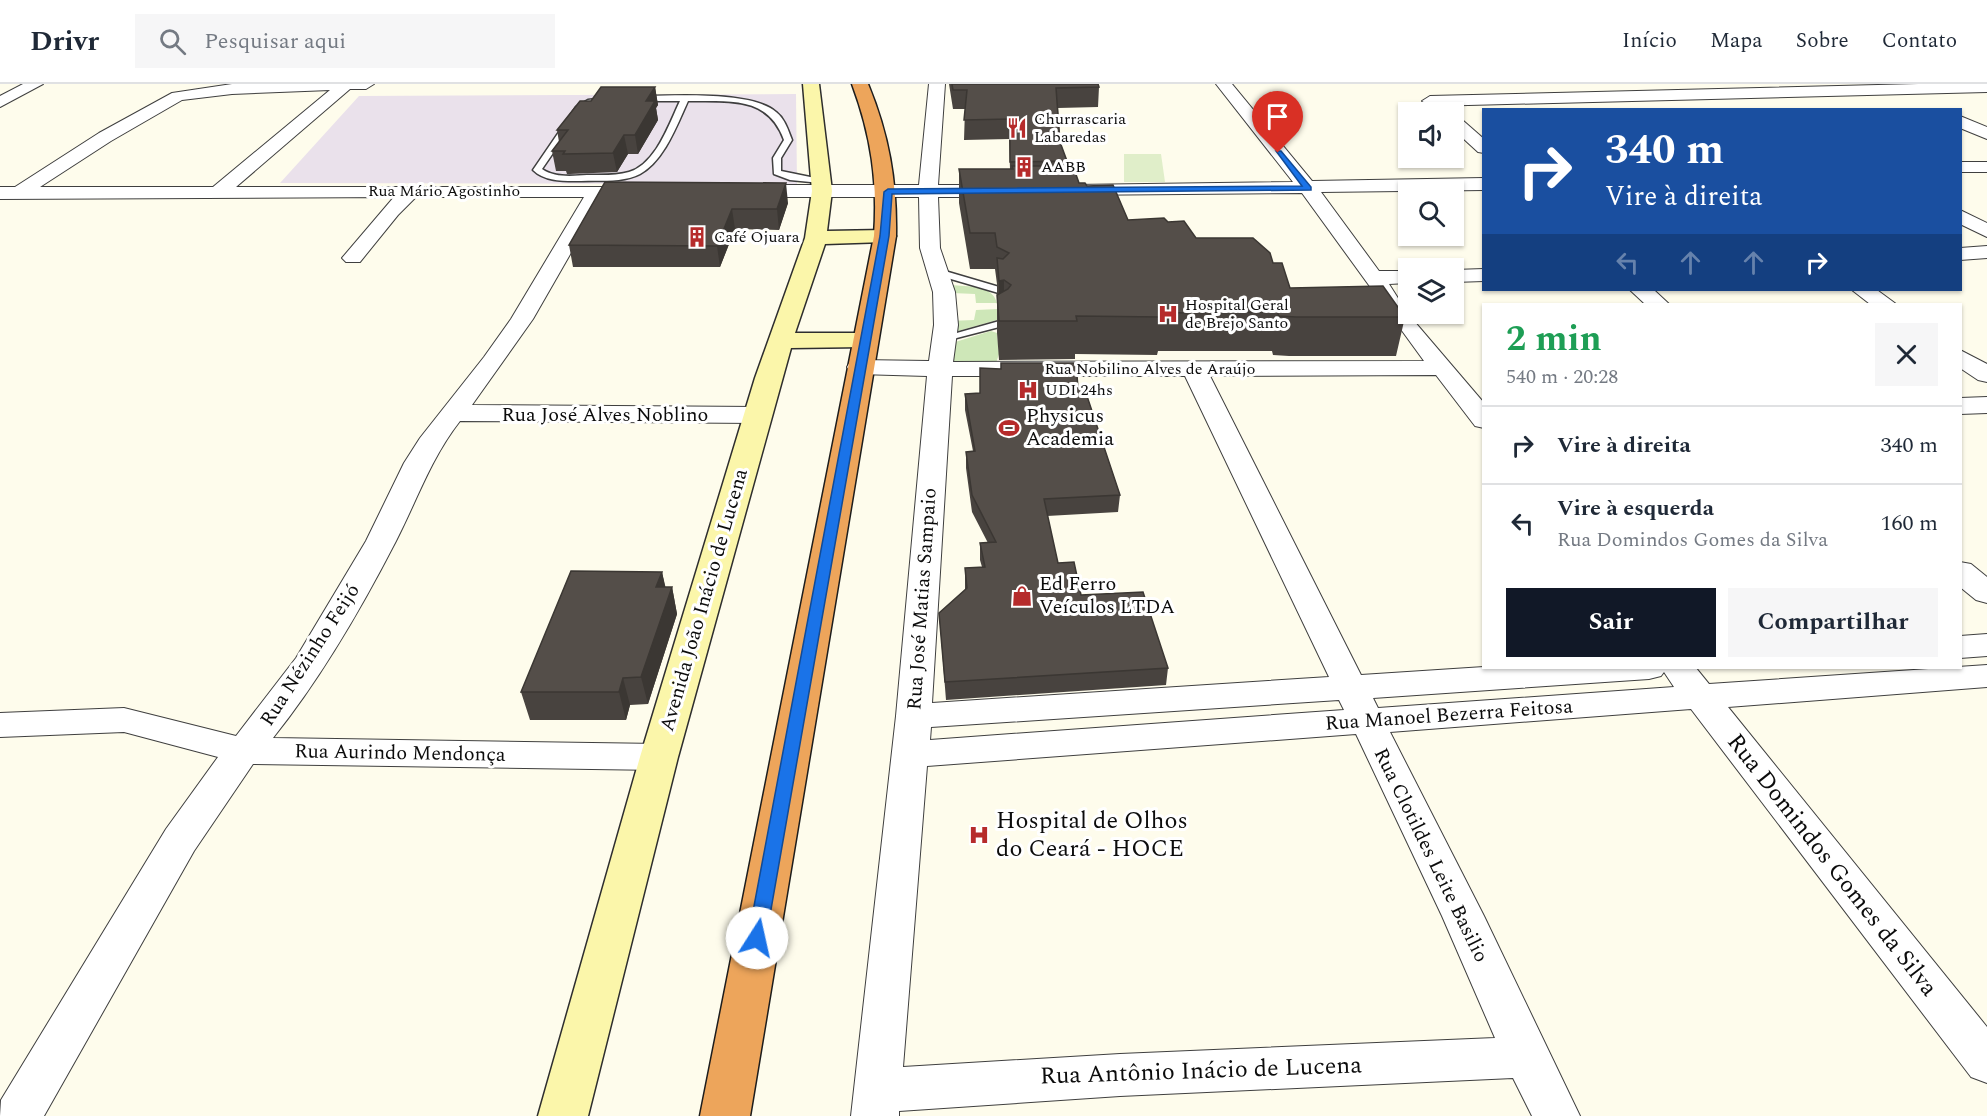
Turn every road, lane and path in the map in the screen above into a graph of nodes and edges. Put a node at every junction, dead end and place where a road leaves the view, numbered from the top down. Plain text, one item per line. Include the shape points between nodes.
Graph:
1 (35, 84) edge
2 (366, 84) edge
3 (811, 84) edge
4 (860, 84) edge
5 (937, 84) edge
6 (1224, 84) edge
7 (1565, 84) edge
8 (1755, 84) edge
9 (346, 85) edge
10 (260, 86) edge
11 (1953, 86) edge
12 (1414, 87) dead end
13 (1987, 87) edge
14 (1894, 90) junction
15 (1771, 93) junction
16 (1584, 98) junction
17 (685, 99) junction
18 (1430, 101) joint
19 (0, 102) edge
20 (1926, 105) dead end
21 (1599, 108) edge
22 (1798, 108) edge
23 (1962, 122) edge
24 (1464, 131) edge
25 (1987, 134) edge
26 (1482, 146) edge
27 (1987, 166) edge
28 (1962, 167) edge
29 (1482, 184) edge
30 (822, 185) junction
31 (1308, 188) junction
32 (219, 190) junction
33 (412, 191) junction
34 (597, 191) junction
35 (656, 191) edge
36 (728, 191) edge
37 (928, 191) junction
38 (1027, 191) edge
39 (1050, 191) edge
40 (888, 192) junction
41 (10, 193) edge
42 (0, 206) edge
43 (1962, 217) edge
44 (1987, 231) edge
45 (885, 236) junction
46 (816, 238) junction
47 (1987, 252) edge
48 (1962, 254) edge
49 (353, 258) dead end
50 (938, 272) junction
51 (1482, 275) edge
52 (1464, 276) edge
53 (1398, 277) edge
54 (1373, 278) junction
55 (1002, 291) edge
56 (1642, 291) edge
57 (1865, 291) edge
58 (1657, 303) edge
59 (1883, 303) edge
60 (1003, 323) edge
61 (945, 338) junction
62 (782, 341) junction
63 (862, 353) junction
64 (1962, 358) edge
65 (1441, 368) junction
66 (943, 369) junction
67 (1194, 369) junction
68 (1987, 375) edge
69 (1987, 405) edge
70 (1962, 406) edge
71 (453, 413) junction
72 (758, 415) junction
73 (1482, 418) edge
74 (1962, 573) edge
75 (1987, 593) edge
76 (1987, 645) edge
77 (1962, 647) edge
78 (1632, 669) edge
79 (1987, 676) edge
80 (1690, 682) edge
81 (1349, 687) junction
82 (914, 716) junction
83 (1365, 721) junction
84 (0, 725) edge
85 (245, 751) junction
86 (910, 754) junction
87 (659, 757) junction
88 (1526, 1057) junction
89 (1987, 1062) edge
90 (876, 1103) edge
91 (18, 1116) edge
92 (563, 1116) edge
93 (725, 1116) edge
94 (1556, 1116) edge

1 - 19 street
2 - 9 street
3 - 30 street, Avenida João Inácio de Lucena
4 - 40 highway via 880,135
5 - 37 street, Rua José Matias Sampaio
6 - 31 street
7 - 16 street
8 - 15 street
9 - 10 street
9 - 32 street
10 - 41 street via 178,96
11 - 13 street
11 - 14 street
12 - 18 street
14 - 15 street
14 - 20 street
15 - 16 street
15 - 22 street
16 - 18 street
16 - 21 street
17 - 17 lane via 662,144 637,172 563,177 537,170 583,105 615,99
17 - 30 lane via 740,101 766,108 779,118 788,140 777,158 777,172
23 - 25 street
24 - 26 street
27 - 28 street
29 - 31 street
30 - 36 street
30 - 40 street
30 - 46 street, Avenida João Inácio de Lucena
31 - 39 street via 1131,194
31 - 54 street
32 - 33 street, Rua Mário Agostinho
32 - 41 street, Rua Mário Agostinho
33 - 34 street, Rua Mário Agostinho
33 - 49 street via 370,234
34 - 35 street, Rua Mário Agostinho
34 - 71 street, Rua Nézinho Feijó via 522,319
37 - 38 street
37 - 40 street
37 - 50 street, Rua José Matias Sampaio via 930,248
40 - 45 highway
41 - 42 street
43 - 44 street
45 - 46 street
45 - 63 highway
46 - 62 street, Avenida João Inácio de Lucena
47 - 48 street
50 - 55 lane
50 - 61 street, Rua José Matias Sampaio via 946,299
51 - 52 street
53 - 54 street
54 - 65 street via 1394,316
56 - 58 street
57 - 59 street
60 - 61 lane
61 - 66 street, Rua José Matias Sampaio
62 - 63 street
62 - 72 street, Avenida João Inácio de Lucena
63 - 66 street, Rua Nobilino Alves de Araújo
63 - 93 highway
64 - 68 street
65 - 67 street, Rua Nobilino Alves de Araújo
65 - 73 street
66 - 67 street, Rua Nobilino Alves de Araújo via 1005,365
66 - 82 street, Rua José Matias Sampaio via 935,412
67 - 81 street, Rua Clotildes Leite Basilio
69 - 70 street
71 - 72 street, Rua José Alves Noblino
71 - 85 street, Rua Nézinho Feijó via 418,463 381,541 309,664
72 - 87 street, Avenida João Inácio de Lucena
74 - 75 street
76 - 77 street
78 - 81 street, Rua Manoel Bezerra Feitosa
79 - 80 street, Rua Manoel Bezerra Feitosa
80 - 83 street, Rua Manoel Bezerra Feitosa
80 - 89 street, Rua Domindos Gomes da Silva
81 - 82 street, Rua Manoel Bezerra Feitosa
81 - 83 street, Rua Clotildes Leite Basilio
82 - 86 street, Rua José Matias Sampaio
83 - 86 street, Rua Manoel Bezerra Feitosa
83 - 88 street, Rua Clotildes Leite Basilio via 1463,916
84 - 85 street, Rua Aurindo Mendonça via 124,720
85 - 87 street, Rua Aurindo Mendonça
85 - 91 street, Rua Nézinho Feijó via 180,840
86 - 90 street, Rua José Matias Sampaio
87 - 92 street, Avenida João Inácio de Lucena
88 - 90 street, Rua Antônio Inácio de Lucena via 1034,1078
88 - 94 street, Rua Clotildes Leite Basilio

